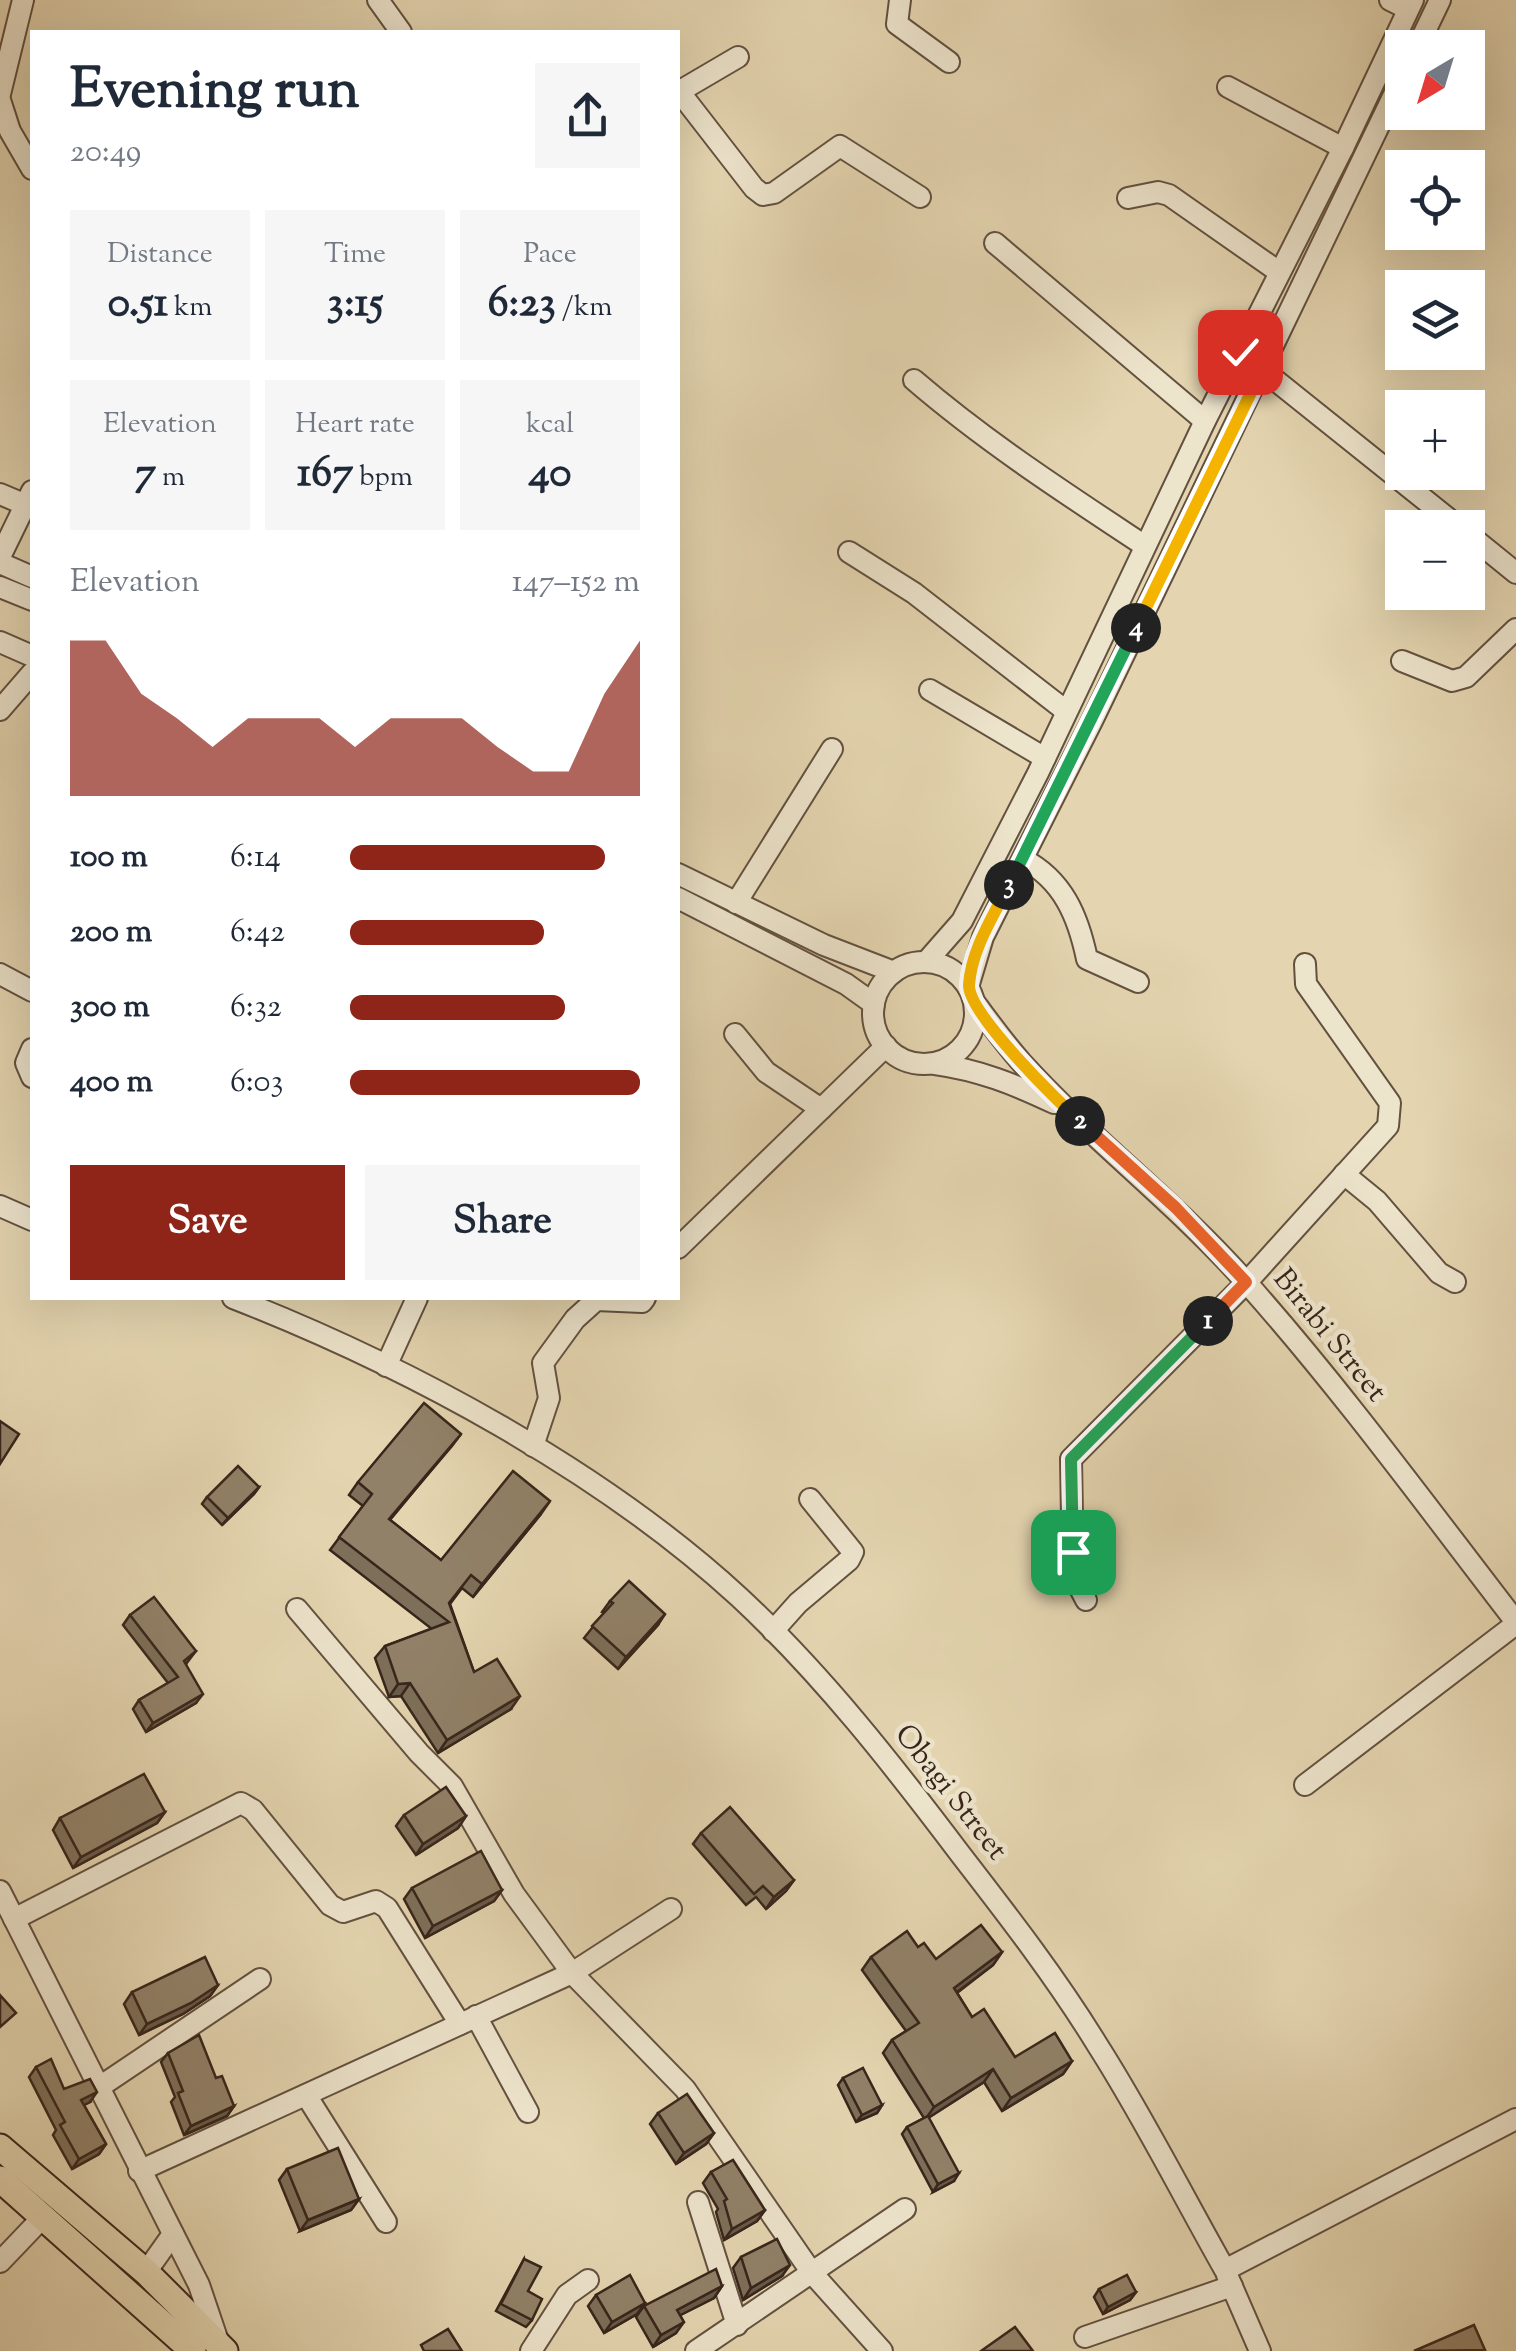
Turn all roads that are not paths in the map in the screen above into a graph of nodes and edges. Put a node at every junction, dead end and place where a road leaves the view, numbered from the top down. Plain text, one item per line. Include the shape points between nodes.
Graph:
1 (23, 0) edge
2 (378, 0) edge
3 (900, 0) edge
4 (1440, 0) edge
5 (1404, 3) edge
6 (400, 30) edge
7 (1426, 30) edge
8 (738, 57) dead end
9 (949, 62) dead end
10 (1228, 87) dead end
11 (680, 89) edge
12 (680, 93) edge
13 (0, 97) edge
14 (1385, 113) edge
15 (1343, 148) junction
16 (30, 166) edge
17 (920, 197) dead end
18 (1128, 198) dead end
19 (995, 243) dead end
20 (1279, 272) junction
21 (1240, 352) junction
22 (1262, 370) junction
23 (914, 380) dead end
24 (1205, 421) junction
25 (0, 494) edge
26 (29, 498) edge
27 (1437, 510) edge
28 (1145, 546) junction
29 (1485, 548) edge
30 (849, 552) dead end
31 (0, 560) edge
32 (1516, 573) edge
33 (30, 575) edge
34 (0, 587) edge
35 (30, 599) edge
36 (1516, 629) edge
37 (0, 642) edge
38 (30, 655) edge
39 (1402, 660) dead end
40 (30, 675) edge
41 (930, 690) dead end
42 (0, 710) edge
43 (1066, 711) junction
44 (832, 749) dead end
45 (1044, 758) junction
46 (1022, 859) junction
47 (680, 875) edge
48 (680, 899) edge
49 (736, 903) junction
50 (926, 962) junction
51 (1305, 964) dead end
52 (894, 972) junction
53 (0, 974) edge
54 (1138, 982) dead end
55 (30, 990) edge
56 (972, 995) junction
57 (874, 1004) junction
58 (735, 1034) dead end
59 (886, 1046) junction
60 (930, 1064) junction
61 (821, 1109) junction
62 (1069, 1111) junction
63 (1344, 1174) junction
64 (0, 1206) edge
65 (30, 1219) edge
66 (680, 1246) edge
67 (1246, 1282) junction
68 (1455, 1282) dead end
69 (238, 1300) edge
70 (416, 1300) edge
71 (596, 1300) edge
72 (596, 1300) edge
73 (643, 1300) edge
74 (386, 1366) junction
75 (534, 1446) junction
76 (810, 1499) dead end
77 (1086, 1600) dead end
78 (296, 1609) dead end
79 (1516, 1623) edge
80 (772, 1631) junction
81 (1305, 1785) dead end
82 (0, 1891) edge
83 (671, 1909) dead end
84 (14, 1919) junction
85 (572, 1972) junction
86 (260, 1979) dead end
87 (468, 2020) junction
88 (98, 2088) junction
89 (306, 2094) junction
90 (528, 2112) dead end
91 (1516, 2120) edge
92 (0, 2147) edge
93 (139, 2171) junction
94 (0, 2180) edge
95 (698, 2202) dead end
96 (906, 2209) dead end
97 (43, 2217) junction
98 (386, 2222) dead end
99 (172, 2234) junction
100 (0, 2262) edge
101 (146, 2272) junction
102 (812, 2274) junction
103 (1228, 2278) junction
104 (588, 2280) dead end
105 (737, 2325) junction
106 (1086, 2337) dead end
107 (222, 2348) edge
108 (193, 2351) edge
109 (531, 2351) edge
110 (696, 2351) edge
111 (882, 2351) edge
112 (1260, 2351) edge

1 - 13 street
2 - 6 street
3 - 9 street via 896,24
4 - 7 street
5 - 15 street
8 - 11 street
10 - 15 street
12 - 17 street via 763,195 840,146
13 - 16 street
14 - 22 street
15 - 20 street
18 - 20 street via 1170,195
19 - 24 street
20 - 21 street
21 - 22 street
21 - 24 street
22 - 27 street
22 - 46 street
23 - 28 street via 1004,452
24 - 28 street
25 - 26 street
26 - 31 street
28 - 43 street
29 - 32 street
30 - 43 street via 914,593
31 - 33 street
34 - 35 street
36 - 39 street via 1466,677 1452,680
37 - 38 street
40 - 42 street
41 - 45 street
43 - 45 street
44 - 49 street
45 - 50 street via 962,920
46 - 54 street via 1055,882 1075,914 1087,959
46 - 56 street via 982,937
47 - 49 street
48 - 57 street
49 - 52 street
50 - 52 street
50 - 56 street via 958,974
51 - 63 street via 1306,984 1390,1104 1388,1126
52 - 57 street
53 - 55 street
56 - 60 street via 970,1036 960,1050
56 - 62 street via 1020,1062
57 - 59 street via 875,1026
58 - 61 street via 766,1072
59 - 60 street via 898,1057
59 - 61 street
60 - 62 street via 1009,1081
61 - 66 street
62 - 67 street, Birabi Street
63 - 67 street
63 - 68 street
64 - 65 street
67 - 77 street via 1071,1459 1073,1574
67 - 79 street, Birabi Street
69 - 74 street, Obagi Street via 323,1332
70 - 74 street
71 - 75 street via 543,1362 549,1398
72 - 73 street
74 - 75 street, Obagi Street
75 - 80 street, Obagi Street via 667,1539
76 - 80 street via 853,1552
78 - 85 street via 452,1786 514,1894
79 - 81 street
80 - 103 street, Obagi Street via 905,1781 1023,1936 1098,2045
82 - 84 street
83 - 85 street
84 - 87 street via 246,1804 330,1905 343,1912 376,1901 387,1908
84 - 88 street
85 - 87 street
85 - 102 street via 684,2089
86 - 88 street
87 - 89 street
87 - 90 street
88 - 93 street
89 - 93 street
89 - 98 street
91 - 103 street
92 - 101 main road
93 - 99 street
94 - 97 main road
95 - 105 street
96 - 102 street
97 - 100 street
97 - 108 main road
99 - 101 street
99 - 107 street
101 - 107 main road
102 - 105 street
102 - 111 street
103 - 106 street
103 - 112 street, Obagi Street
104 - 109 street via 566,2295
105 - 110 street

